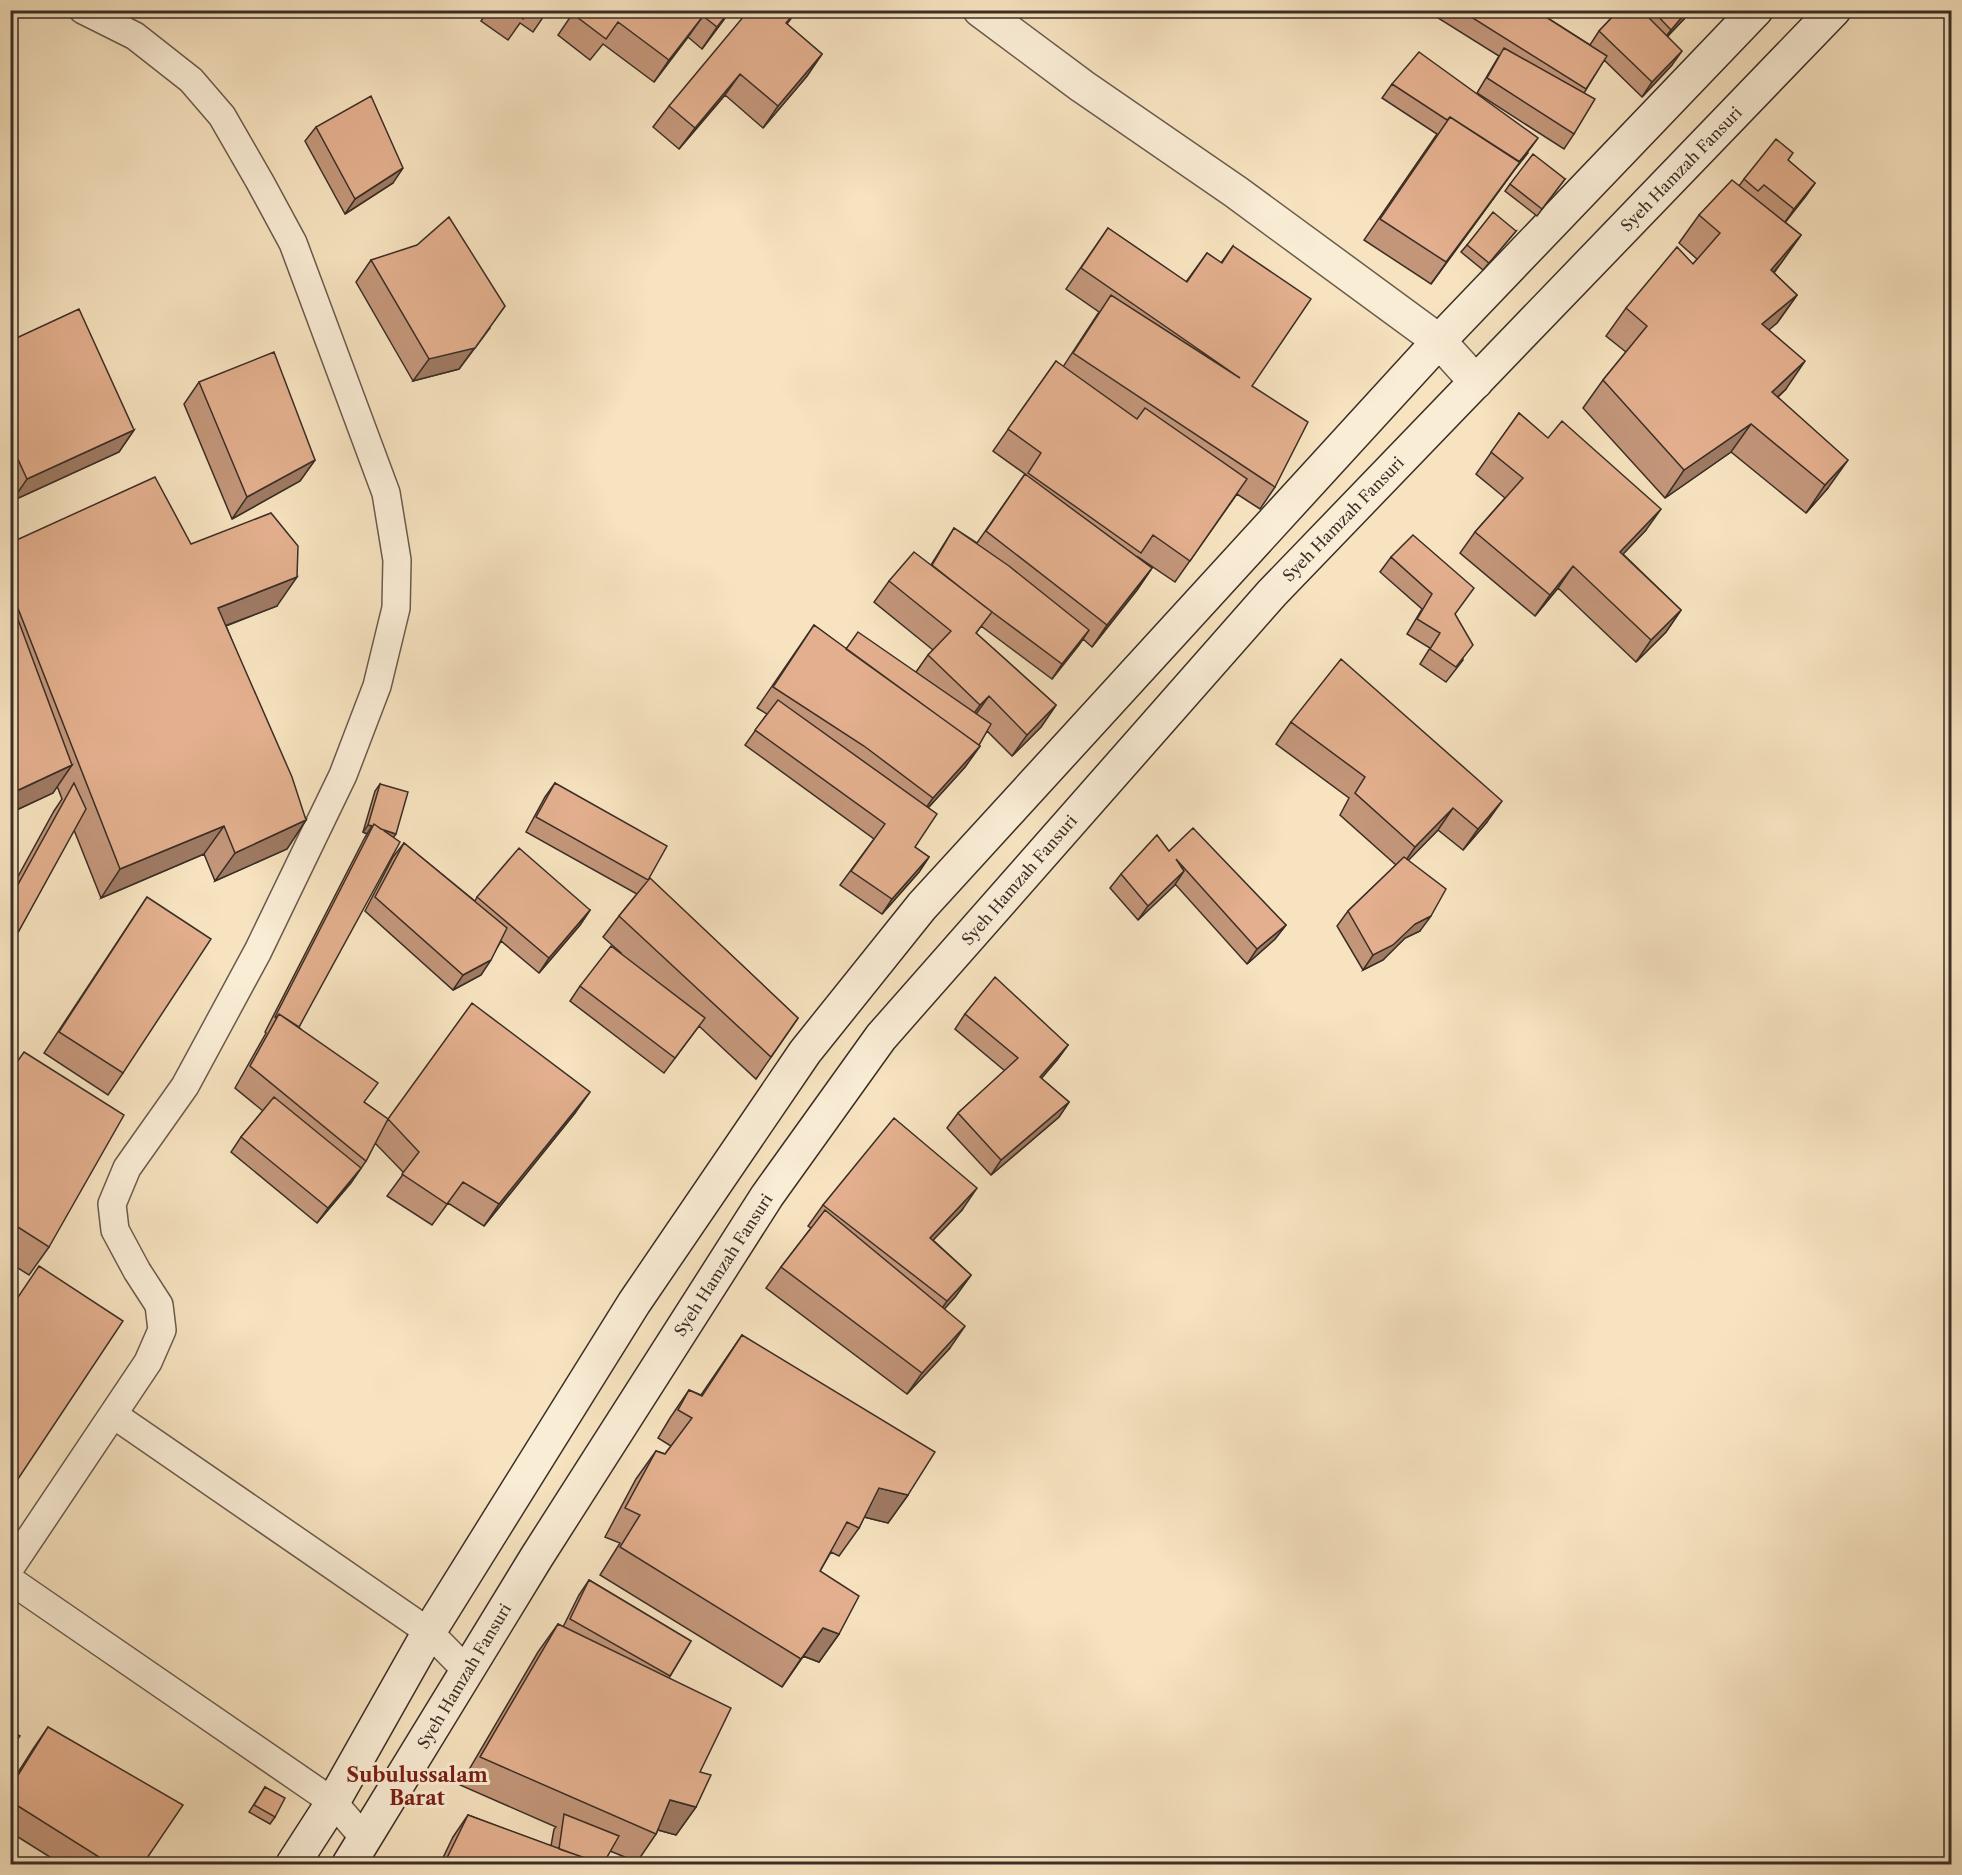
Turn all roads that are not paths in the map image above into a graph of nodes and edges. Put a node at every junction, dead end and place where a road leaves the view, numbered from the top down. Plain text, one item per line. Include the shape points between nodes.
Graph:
1 (83, 10) edge
2 (980, 10) edge
3 (1756, 10) edge
4 (1834, 10) edge
5 (1439, 341) junction
6 (1476, 382) junction
7 (736, 1153) junction
8 (767, 1196) junction
9 (114, 1416) junction
10 (10, 1568) edge
11 (10, 1580) edge
12 (429, 1632) junction
13 (467, 1671) junction
14 (333, 1802) junction
15 (357, 1852) edge
16 (293, 1864) edge

1 - 9 lane via 135,36 191,80 222,116 260,182 293,243 386,493 397,560 396,608 380,675 343,775 258,951 184,1086 127,1168 112,1204 115,1230 159,1305 162,1330 148,1362
2 - 5 main road
3 - 5 main road
4 - 6 main road, Syeh Hamzah Fansuri
5 - 6 main road
5 - 7 main road via 922,906 805,1052
6 - 8 main road, Syeh Hamzah Fansuri via 1272,593 881,1037
7 - 8 main road
7 - 12 main road via 634,1303
8 - 13 main road, Syeh Hamzah Fansuri
9 - 10 lane
9 - 12 lane
11 - 14 lane
12 - 13 lane
12 - 14 main road
13 - 15 main road, Syeh Hamzah Fansuri
14 - 15 lane
14 - 16 main road

